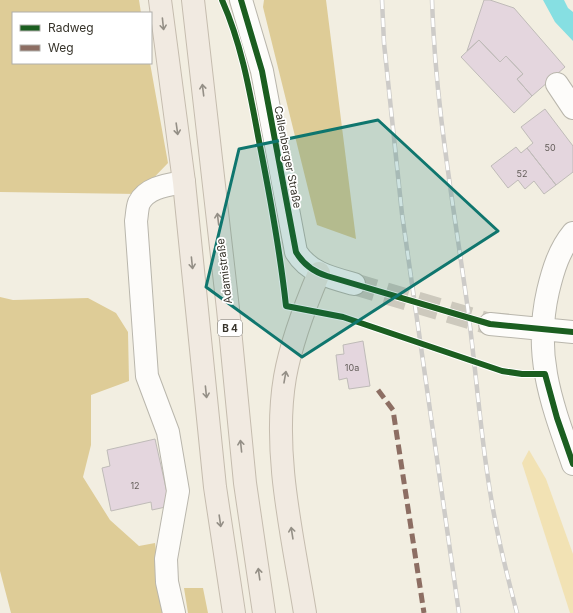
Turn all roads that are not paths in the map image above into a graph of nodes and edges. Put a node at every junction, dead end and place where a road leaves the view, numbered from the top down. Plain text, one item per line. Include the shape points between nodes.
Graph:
1 (160, 0) edge
2 (193, 0) edge
3 (241, 0) edge
4 (558, 84) dead end
5 (573, 108) edge
6 (184, 182) junction
7 (573, 232) edge
8 (318, 273) junction
9 (354, 284) tunnel mouth
10 (490, 324) tunnel mouth
11 (542, 328) junction
12 (573, 332) edge
13 (573, 464) edge
14 (174, 613) edge
15 (234, 613) edge
16 (264, 613) edge
17 (305, 613) edge

1 -> 6 highway
16 -> 2 highway, Adamistraße / B 4 via 245,483
3 - 8 street, Callenberger Straße via 262,71 296,252 302,261
4 - 5 street
6 - 14 street via 158,187 146,195 139,203 136,221 147,376 168,432 178,491 166,559 167,582
6 -> 15 highway via 216,486
7 - 11 street via 558,257 551,278
8 - 9 street, Callenberger Straße
17 -> 8 highway via 284,481 282,416 285,377 304,308
10 - 11 street
11 - 12 street
11 - 13 street via 545,374

